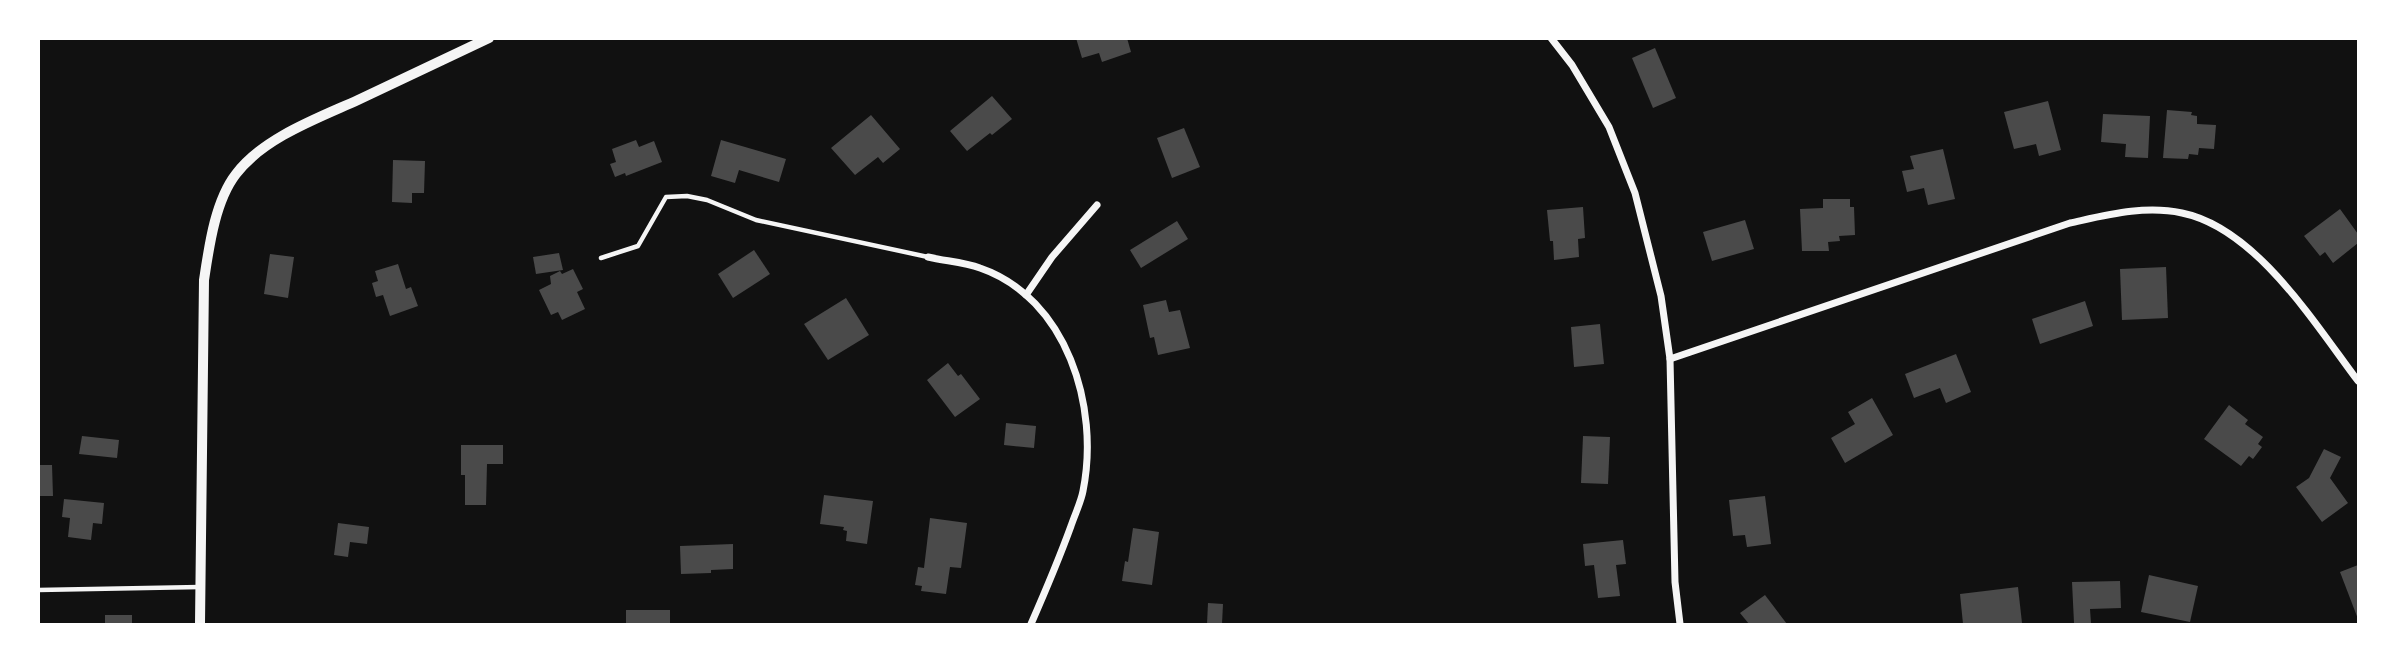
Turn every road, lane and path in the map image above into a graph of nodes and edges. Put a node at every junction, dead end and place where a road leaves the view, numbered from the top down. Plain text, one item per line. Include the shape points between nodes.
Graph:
1 (489, 38) edge
2 (1551, 38) edge
3 (1097, 205) dead end
4 (928, 257) joint
5 (601, 258) dead end
6 (1026, 295) junction
7 (1670, 359) junction
8 (2358, 381) edge
9 (200, 587) junction
10 (38, 590) edge
11 (200, 625) edge
12 (1031, 625) edge
13 (1680, 625) edge

1 - 9 street via 258,150 226,191 204,280
2 - 7 street via 1609,127 1635,193 1661,296
3 - 6 street
4 - 5 lane via 756,220 687,196 666,197 638,246
4 - 6 street via 979,268
6 - 12 street via 1048,317 1066,346 1080,391 1087,455 1083,491
7 - 8 street via 2070,223 2115,212 2156,210 2202,219 2256,254
7 - 13 street
9 - 10 lane
9 - 11 street

